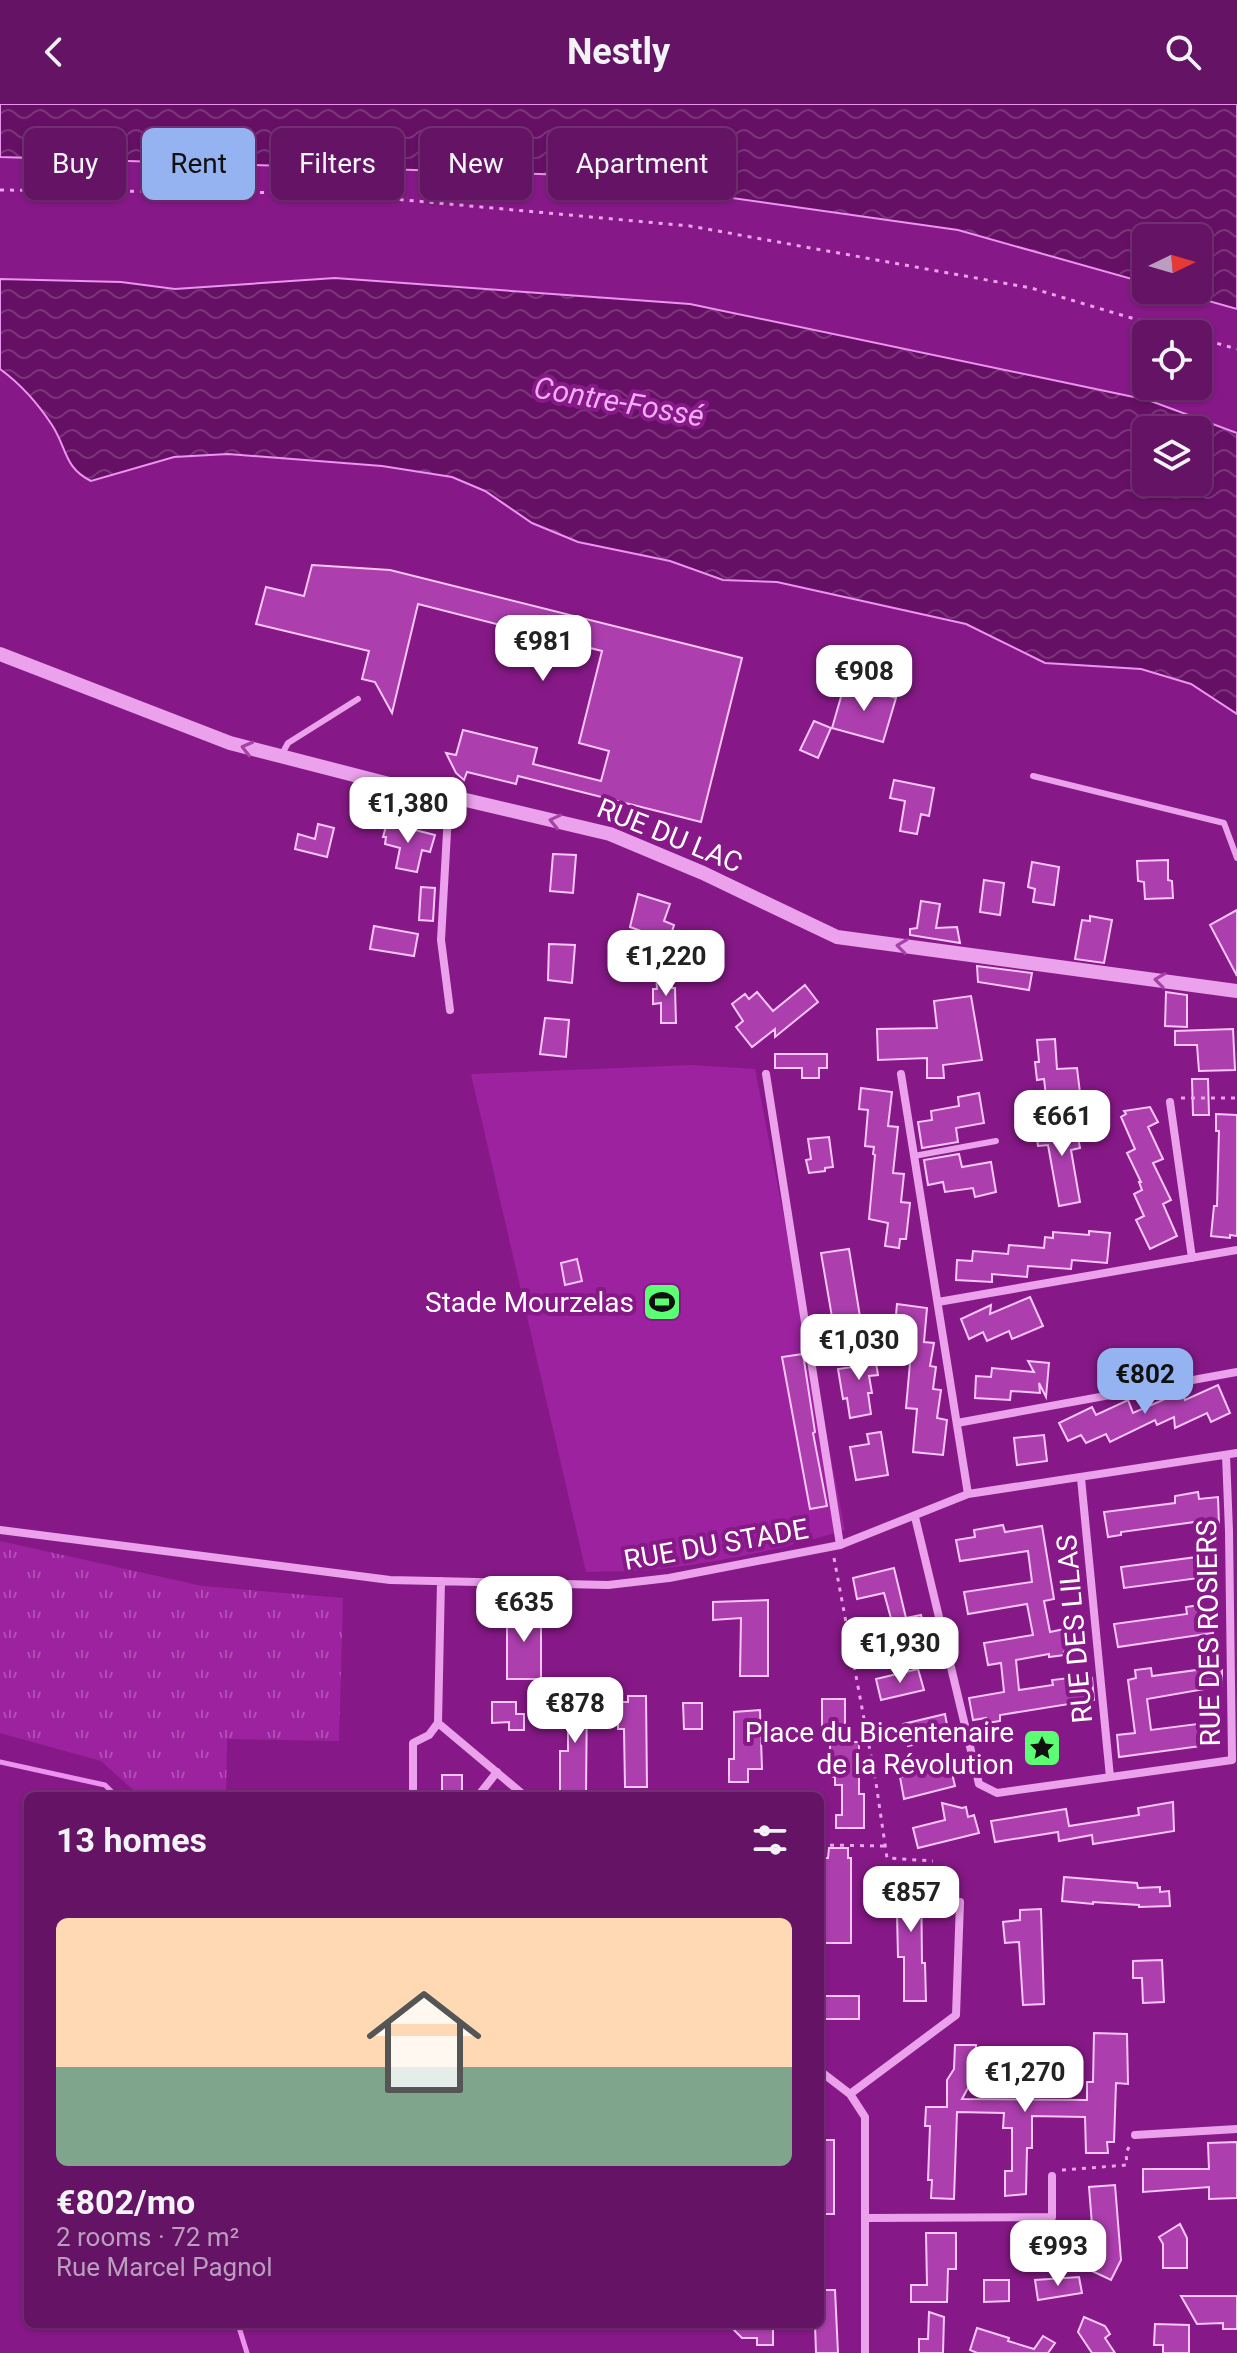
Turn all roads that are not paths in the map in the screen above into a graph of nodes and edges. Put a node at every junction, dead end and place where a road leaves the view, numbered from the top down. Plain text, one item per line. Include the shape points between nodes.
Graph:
1 (0, 654) edge
2 (358, 699) dead end
3 (281, 756) junction
4 (1033, 776) dead end
5 (449, 796) junction
6 (1237, 858) edge
7 (1237, 991) edge
8 (450, 1010) dead end
9 (766, 1074) dead end
10 (901, 1074) dead end
11 (1170, 1102) road end
12 (996, 1141) dead end
13 (914, 1156) junction
14 (1237, 1250) edge
15 (1192, 1258) junction
16 (938, 1302) junction
17 (1237, 1372) edge
18 (957, 1423) junction
19 (1237, 1453) edge
20 (1226, 1455) junction
21 (1081, 1478) junction
22 (968, 1494) junction
23 (915, 1517) junction
24 (0, 1530) edge
25 (1233, 1533) edge
26 (836, 1546) junction
27 (441, 1581) junction
28 (438, 1723) junction
29 (497, 1772) junction
30 (1110, 1777) junction
31 (413, 1792) edge
32 (481, 1792) edge
33 (520, 1792) edge
34 (960, 1902) dead end
35 (824, 2074) edge
36 (850, 2094) junction
37 (1237, 2129) edge
38 (1135, 2135) road end
39 (1052, 2176) road end
40 (865, 2218) junction
41 (865, 2353) edge

3 -> 1 street, RUE DU LAC via 230,743
2 - 3 lane via 288,743
3 - 5 street, RUE DU LAC
4 - 6 lane via 1224,823
7 -> 5 street, RUE DU LAC via 837,937 610,834
5 - 8 street via 441,940
9 - 26 street
10 - 13 street
11 - 15 street
12 - 13 lane
13 - 16 street
14 - 15 street
15 - 16 street
16 - 18 street
17 - 18 street
18 - 22 street
19 - 20 street, RUE DU STADE
20 - 21 street, RUE DU STADE
20 - 25 street, RUE DES ROSIERS
21 - 22 street, RUE DU STADE
21 - 30 street, RUE DES LILAS
22 - 23 street, RUE DU STADE
23 - 26 street, RUE DU STADE
23 - 30 street, RUE DES ROSIERS via 979,1784 997,1793
24 - 27 street, RUE DU STADE via 390,1580
25 - 30 street, RUE DES ROSIERS via 1232,1760
26 - 27 street, RUE DU STADE via 608,1585
27 - 28 street
28 - 29 street
28 - 31 street via 413,1743
29 - 32 street
29 - 33 street
34 - 36 street via 956,2015
35 - 36 street
36 - 40 street via 865,2117
37 - 38 street
39 - 40 street via 1052,2217
40 - 41 street

